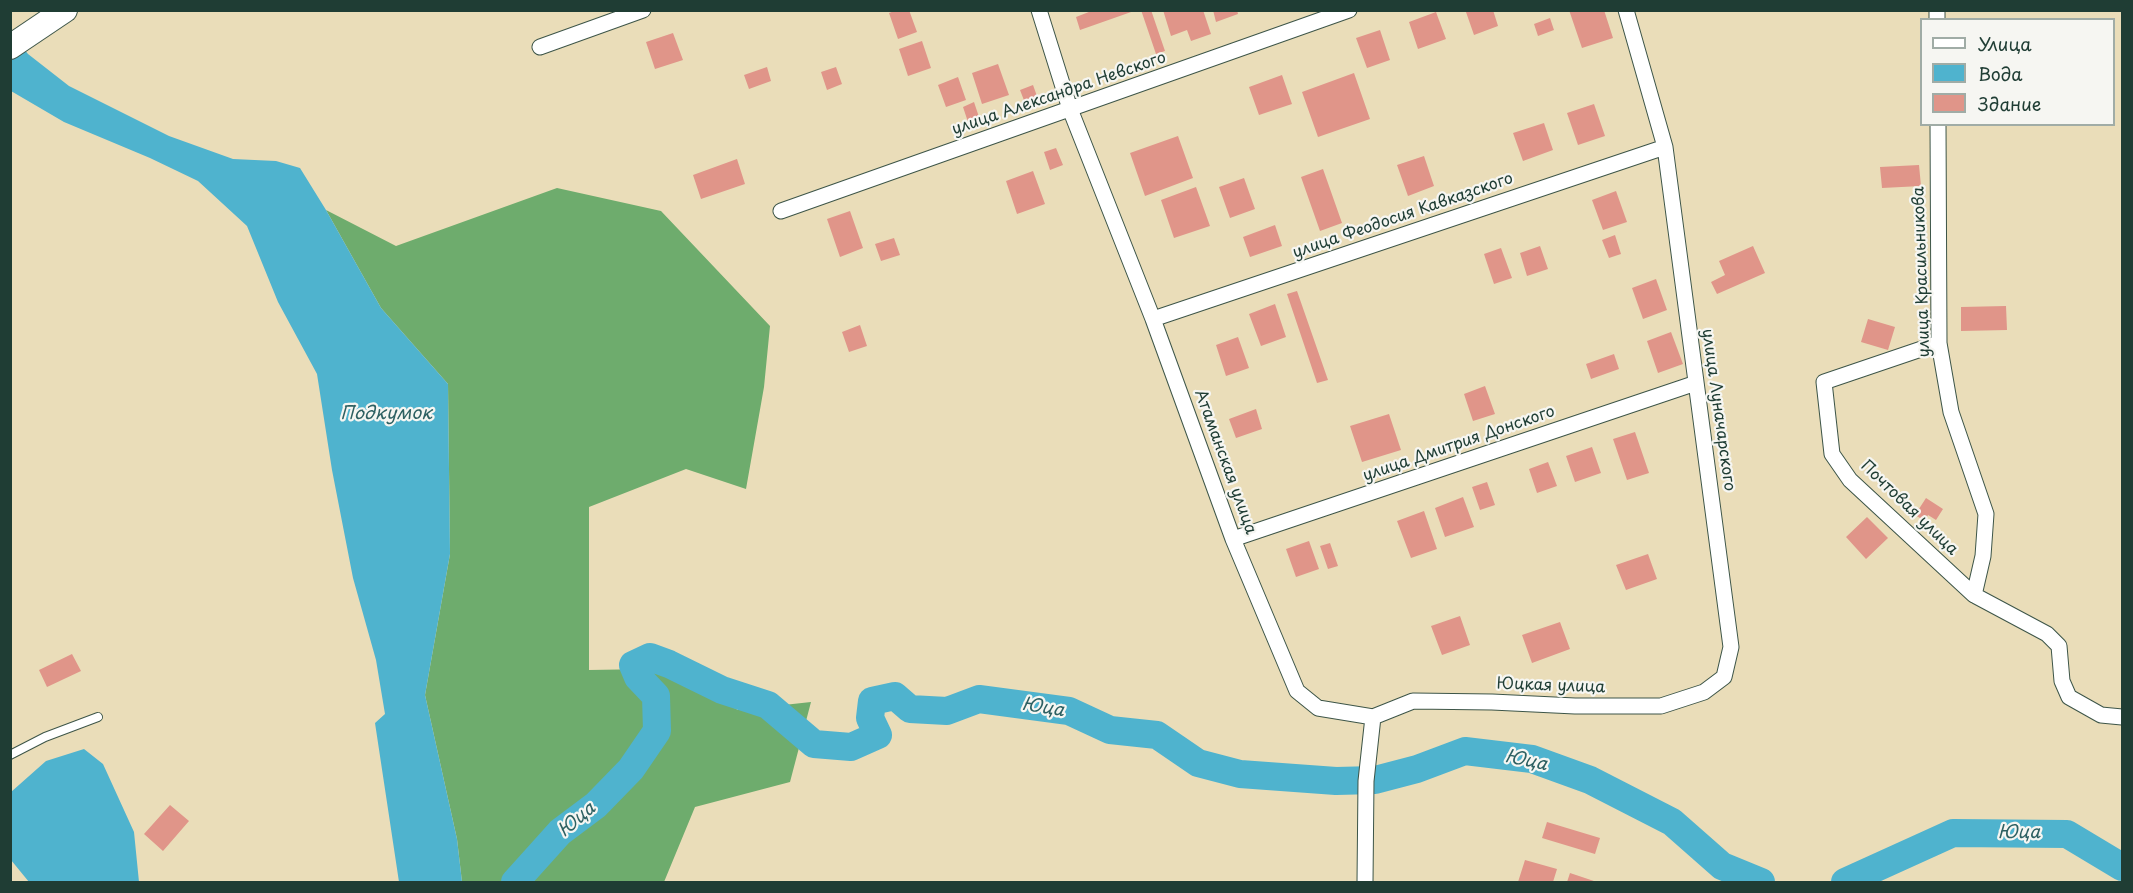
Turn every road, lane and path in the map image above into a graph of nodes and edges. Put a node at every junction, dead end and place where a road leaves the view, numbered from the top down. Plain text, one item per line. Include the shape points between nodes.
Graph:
1 (644, 10) edge
2 (1039, 10) edge
3 (1349, 10) edge
4 (1626, 10) edge
5 (52, 13) edge
6 (10, 28) edge
7 (10, 47) edge
8 (540, 47) dead end
9 (1070, 109) junction
10 (1938, 126) edge
11 (1665, 147) junction
12 (781, 211) dead end
13 (1153, 319) junction
14 (1940, 344) junction
15 (1696, 383) junction
16 (1233, 539) junction
17 (1974, 595) junction
18 (1724, 676) joint
19 (98, 717) dead end
20 (1373, 717) junction
21 (2122, 717) edge
22 (10, 755) edge
23 (1365, 882) edge

1 - 8 street
2 - 9 street, Атаманская улица
3 - 9 street, улица Александра Невского
4 - 11 street
5 - 6 main road
5 - 7 main road
9 - 12 street, улица Александра Невского
9 - 13 street, Атаманская улица
10 - 14 street, улица Красильникова
11 - 13 street, улица Феодосия Кавказского
11 - 15 street, улица Луначарского
13 - 16 street, Атаманская улица
14 - 17 street, улица Красильникова via 1951,411 1986,514 1983,556
14 - 17 street, Почтовая улица via 1824,382 1832,454 1850,480
15 - 16 street, улица Дмитрия Донского
15 - 18 street, улица Луначарского via 1731,647
16 - 20 street, Атаманская улица via 1297,691 1318,708
17 - 21 street via 2047,634 2059,646 2062,681 2069,697 2100,715
18 - 20 street, Юцкая улица via 1704,692 1660,706 1413,701
19 - 22 lane
20 - 23 street via 1366,781

